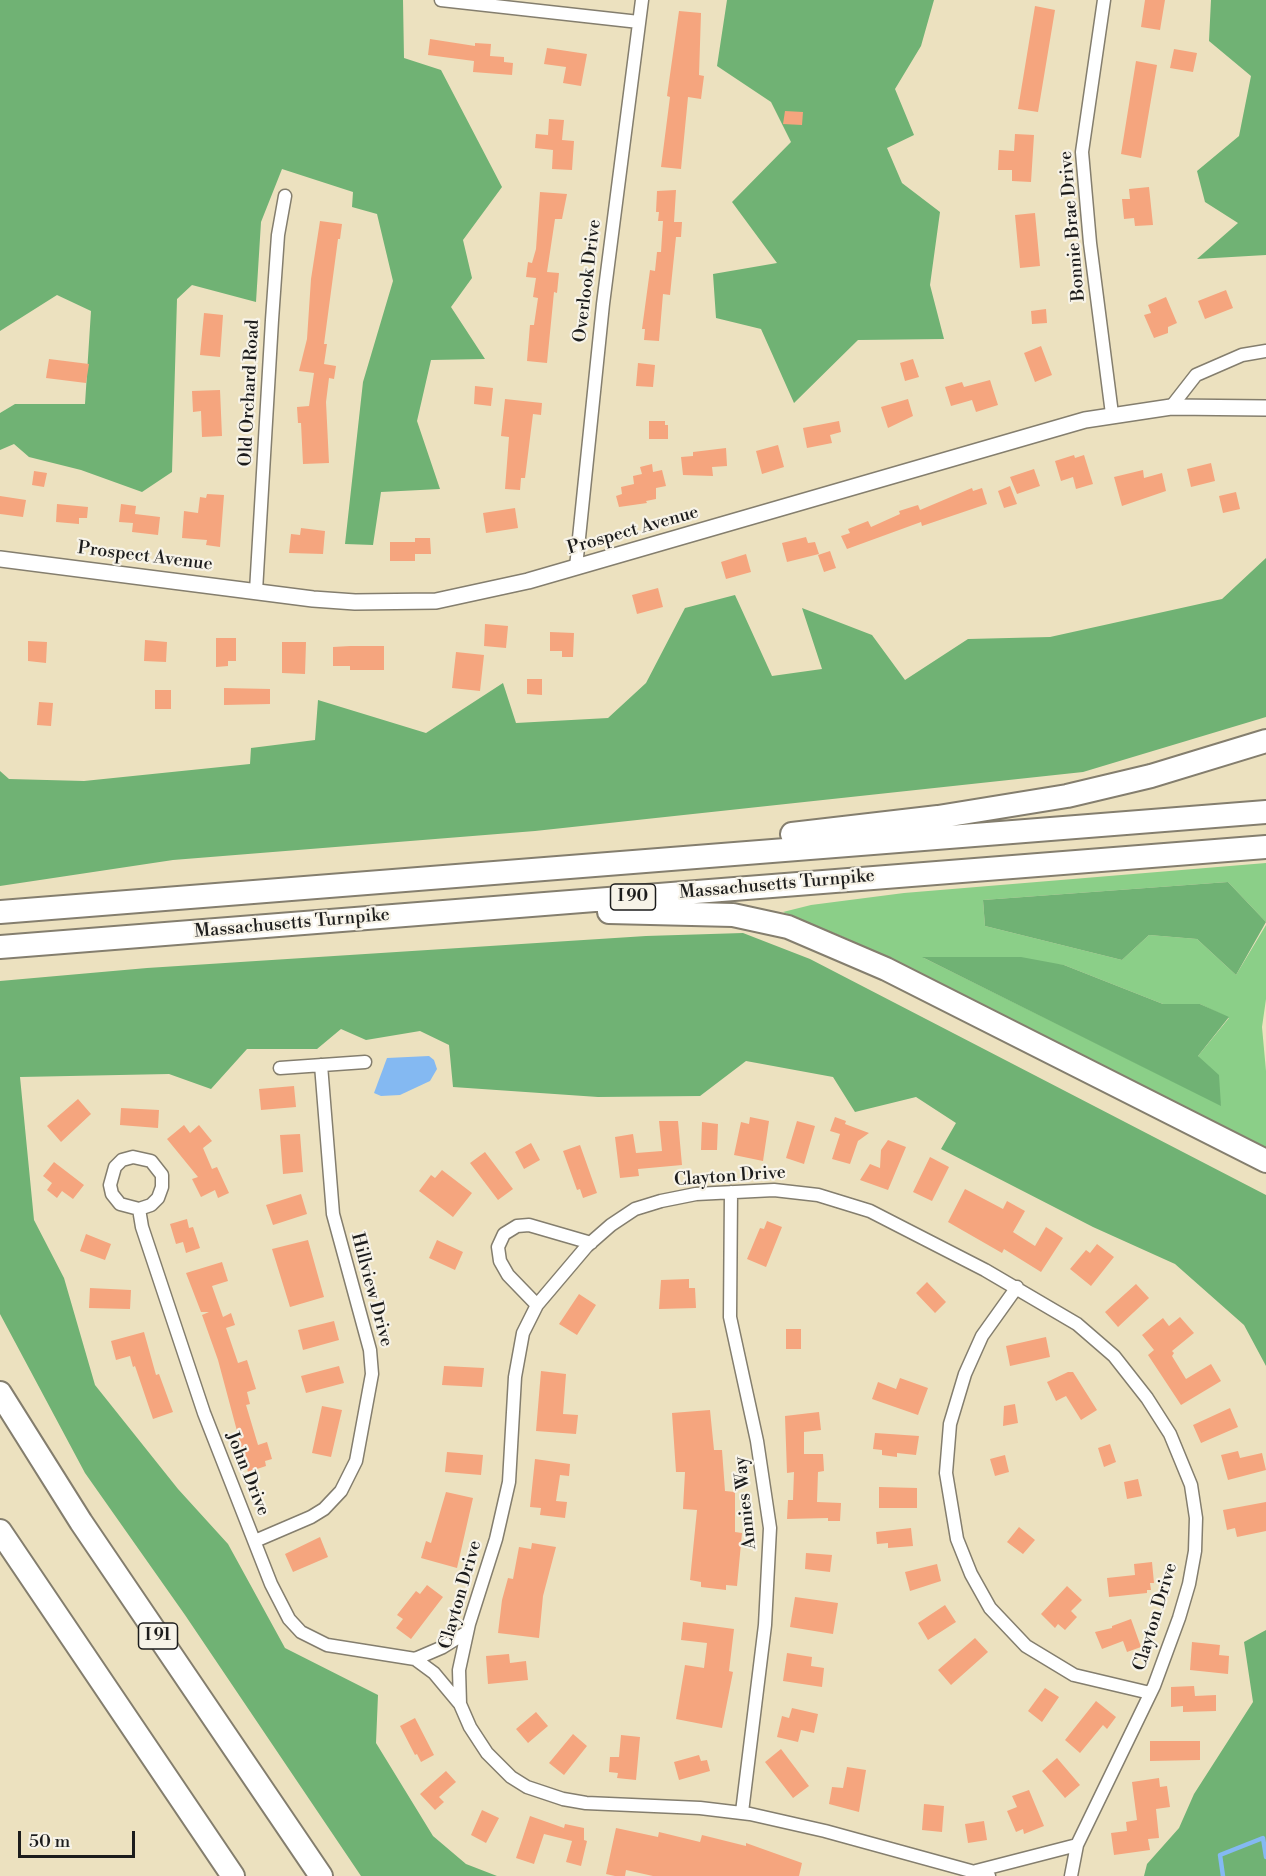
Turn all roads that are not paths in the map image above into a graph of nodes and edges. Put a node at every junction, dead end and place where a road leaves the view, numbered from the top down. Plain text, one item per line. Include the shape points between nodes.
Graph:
1 (441, 0) edge
2 (642, 0) edge
3 (1104, 0) edge
4 (639, 22) junction
5 (285, 196) dead end
6 (1266, 351) edge
7 (1171, 407) junction
8 (1266, 408) edge
9 (1112, 414) junction
10 (0, 559) edge
11 (576, 567) junction
12 (256, 591) junction
13 (1266, 741) edge
14 (1266, 812) edge
15 (1266, 847) edge
16 (125, 902) junction
17 (469, 910) junction
18 (0, 912) edge
19 (0, 947) edge
20 (365, 1062) dead end
21 (321, 1065) junction
22 (280, 1068) dead end
23 (1266, 1161) edge
24 (731, 1192) junction
25 (139, 1209) junction
26 (591, 1243) junction
27 (1017, 1287) junction
28 (537, 1305) junction
29 (0, 1393) edge
30 (0, 1531) edge
31 (255, 1541) junction
32 (467, 1632) junction
33 (415, 1659) junction
34 (1150, 1693) junction
35 (460, 1704) junction
36 (742, 1812) junction
37 (1077, 1845) junction
38 (975, 1871) junction
39 (233, 1876) edge
40 (321, 1876) edge
41 (989, 1876) edge
42 (1071, 1876) edge

1 - 4 street
2 - 4 street, Overlook Drive
3 - 9 street, Bonnie Brae Drive via 1082,152
4 - 11 street, Overlook Drive via 603,303
5 - 12 street, Old Orchard Road via 273,309
6 - 7 street via 1242,355 1196,375
7 - 8 street, Prospect Avenue
7 - 9 street, Prospect Avenue
9 - 11 street, Prospect Avenue
10 - 12 street, Prospect Avenue
11 - 12 street, Prospect Avenue via 501,588 436,600 355,602
13 - 16 highway via 1118,784 957,814 469,864 283,878
14 - 16 highway, Massachusetts Turnpike / I 90
15 - 17 highway, Massachusetts Turnpike / I 90
16 - 18 highway, Massachusetts Turnpike / I 90
17 - 19 highway, Massachusetts Turnpike / I 90
17 - 23 highway via 707,913 759,918 788,927 886,969
20 - 21 street
21 - 22 street
21 - 31 street, Hillview Drive via 333,1214 370,1350 372,1374 356,1461 341,1491 311,1517
24 - 26 street, Clayton Drive via 696,1194 648,1204 622,1216
24 - 27 street, Clayton Drive via 792,1190 845,1202 900,1224
24 - 36 street, Annies Way via 730,1317 758,1442 770,1528 765,1625
25 - 25 street via 158,1198 163,1181 156,1166 138,1156 118,1164 110,1185 120,1204
25 - 31 street, John Drive via 204,1413
26 - 28 street, Clayton Drive
26 - 28 street via 529,1225 517,1226 504,1234 498,1247 500,1261
27 - 34 street, Clayton Drive via 1077,1324 1114,1356 1159,1416 1186,1469 1194,1502 1195,1551 1179,1617
27 - 34 street via 982,1336 950,1424 946,1473 957,1539 970,1574 990,1608 1026,1646 1074,1675
28 - 32 street, Clayton Drive via 526,1323 518,1356 504,1510
29 - 40 highway, I 91 via 81,1522
30 - 39 highway
31 - 33 street, John Drive via 281,1605 301,1632 336,1648
32 - 33 street
32 - 35 street, Clayton Drive via 459,1670
33 - 35 street via 434,1673
34 - 37 street, Clayton Drive
35 - 36 street, Clayton Drive via 470,1727 498,1766 545,1794 586,1803
36 - 38 street, Clayton Drive
37 - 38 street, Clayton Drive
37 - 42 street, Clayton Drive
38 - 41 street, Clayton Drive

